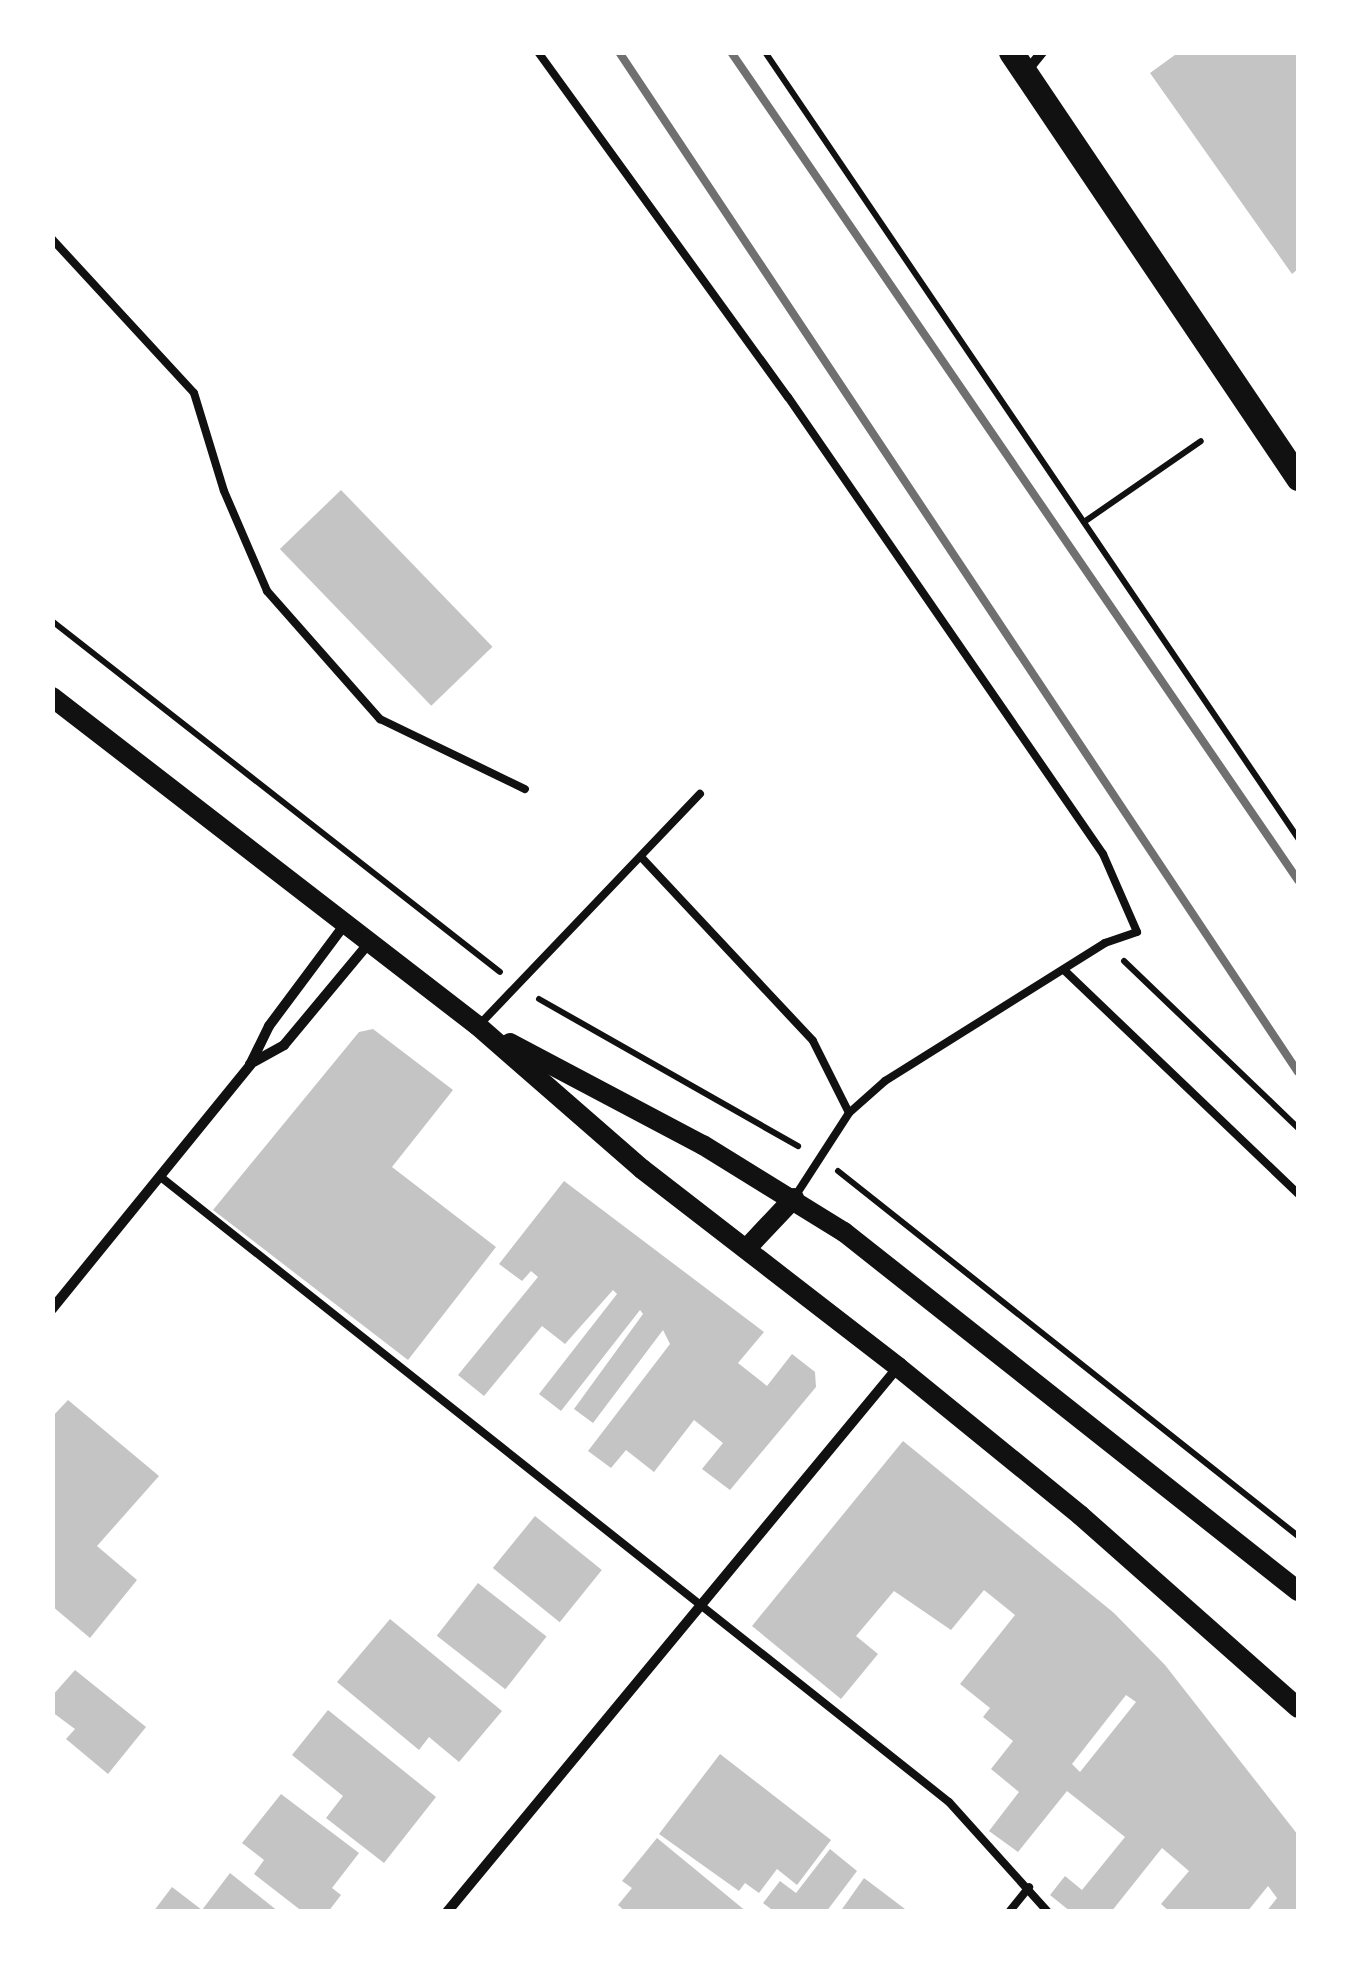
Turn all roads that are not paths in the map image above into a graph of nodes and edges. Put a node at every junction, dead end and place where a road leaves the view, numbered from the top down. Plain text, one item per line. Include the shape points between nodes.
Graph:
1 (538, 52) edge
2 (1042, 52) edge
3 (1018, 63) edge
4 (52, 239) edge
5 (1298, 478) edge
6 (52, 696) edge
7 (525, 788) dead end
8 (700, 794) dead end
9 (642, 858) junction
10 (345, 924) junction
11 (369, 943) junction
12 (1064, 970) junction
13 (478, 1026) junction
14 (250, 1065) junction
15 (849, 1113) junction
16 (162, 1178) junction
17 (1298, 1194) edge
18 (794, 1198) junction
19 (746, 1249) junction
20 (52, 1309) edge
21 (898, 1367) junction
22 (1298, 1591) edge
23 (703, 1602) junction
24 (1298, 1708) edge
25 (1029, 1888) junction
26 (447, 1912) edge
27 (1008, 1912) edge
28 (1048, 1912) edge

1 - 12 lane via 788,396 1103,854 1137,932 1106,942
2 - 3 street
3 - 5 main road
4 - 7 lane via 194,392 224,492 268,591 380,719
6 - 10 main road
8 - 9 lane
9 - 13 lane
9 - 15 lane via 812,1041
10 - 11 main road
10 - 14 street via 269,1026
11 - 13 main road
11 - 14 street via 284,1045
12 - 15 lane via 885,1081
12 - 17 lane
13 - 18 main road
13 - 19 main road
14 - 16 street
15 - 18 lane
16 - 20 street
16 - 23 lane
18 - 19 main road
18 - 22 main road via 936,1300
19 - 21 main road
21 - 23 street
21 - 24 main road via 1080,1515
23 - 25 lane via 949,1802
23 - 26 street
25 - 27 lane
25 - 28 lane

